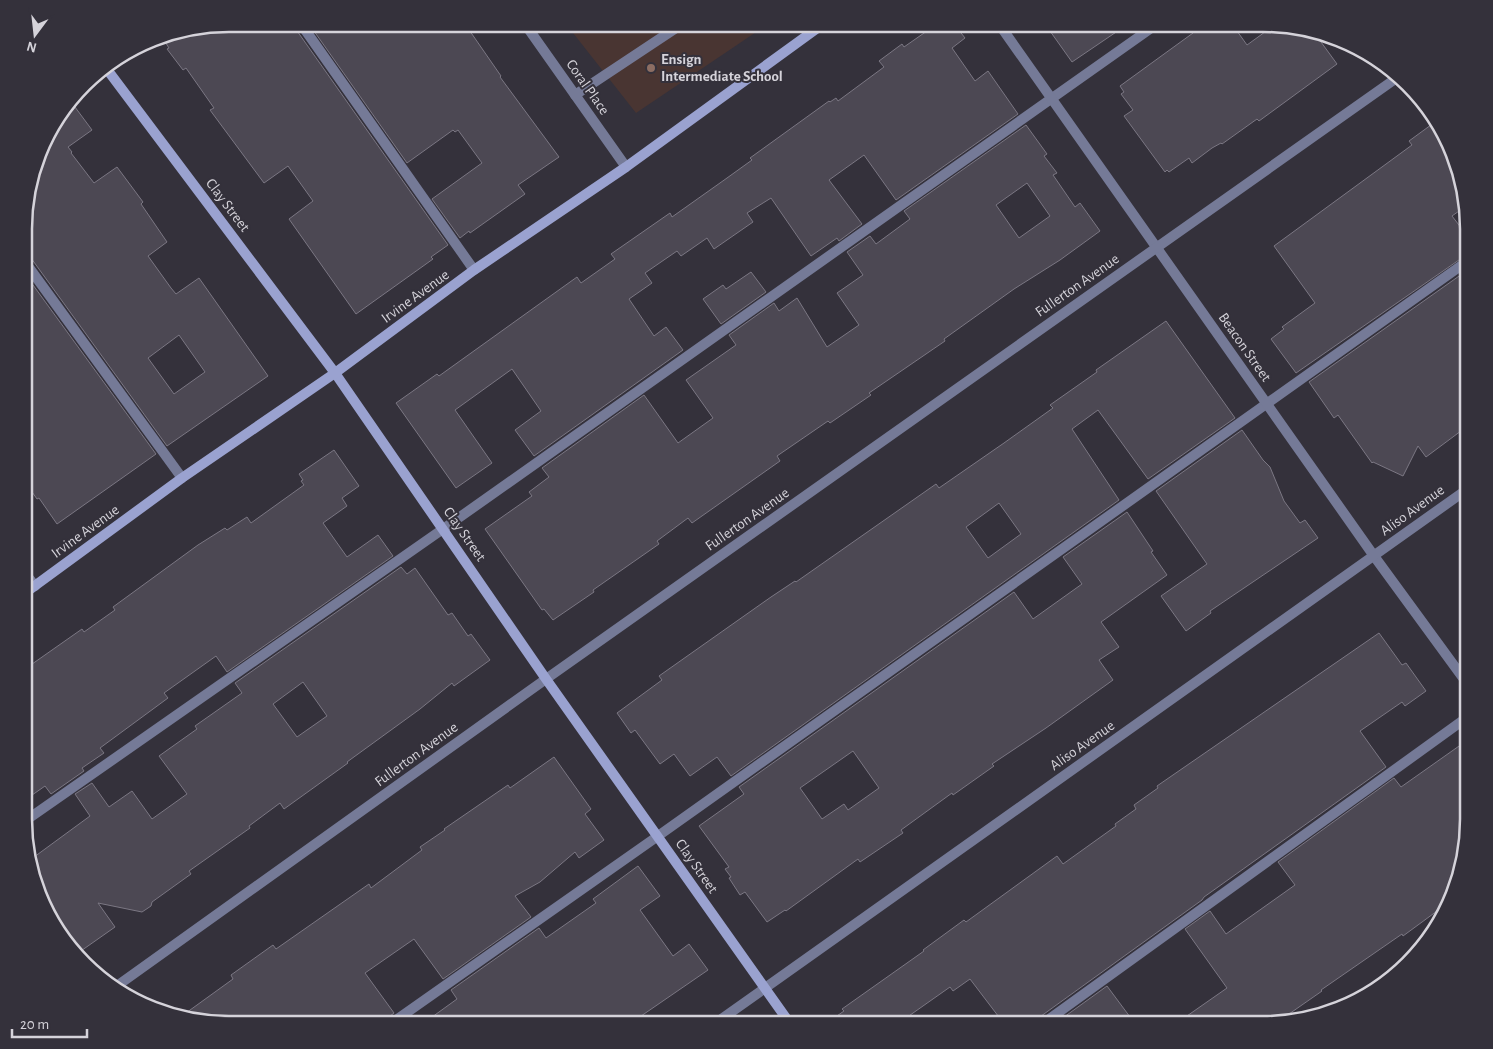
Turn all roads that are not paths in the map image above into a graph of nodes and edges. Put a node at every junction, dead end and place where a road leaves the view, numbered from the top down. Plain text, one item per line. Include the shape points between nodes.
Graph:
1 (306, 32) edge
2 (531, 32) edge
3 (670, 32) edge
4 (810, 32) edge
5 (1005, 32) edge
6 (1146, 32) edge
7 (110, 73) edge
8 (1393, 81) edge
9 (575, 95) junction
10 (1051, 98) junction
11 (626, 167) junction
12 (1157, 248) junction
13 (1460, 266) edge
14 (32, 270) edge
15 (474, 270) junction
16 (335, 373) junction
17 (1266, 403) junction
18 (182, 478) junction
19 (1460, 494) edge
20 (443, 528) junction
21 (1374, 556) junction
22 (32, 582) edge
23 (35, 586) junction
24 (32, 588) edge
25 (1460, 674) edge
26 (546, 679) junction
27 (1460, 722) edge
28 (32, 817) edge
29 (658, 836) junction
30 (121, 983) edge
31 (765, 989) junction
32 (402, 1016) edge
33 (726, 1016) edge
34 (784, 1016) edge
35 (1052, 1016) edge

1 - 15 street
2 - 9 street, Coral Place
3 - 9 street
4 - 11 street, Irvine Avenue
5 - 10 street, Beacon Street
6 - 10 street
7 - 16 street, Clay Street
8 - 12 street, Fullerton Avenue
9 - 11 street, Coral Place
10 - 12 street, Beacon Street
10 - 20 street
11 - 15 street, Irvine Avenue
12 - 17 street, Beacon Street
12 - 26 street, Fullerton Avenue
13 - 17 street
14 - 18 street
15 - 16 street, Irvine Avenue
16 - 18 street, Irvine Avenue
16 - 20 street, Clay Street
17 - 21 street, Beacon Street
17 - 29 street
18 - 23 street, Irvine Avenue
19 - 21 street, Aliso Avenue
20 - 26 street, Clay Street
20 - 28 street
21 - 25 street, Beacon Street
21 - 31 street, Aliso Avenue
22 - 23 street
23 - 24 street, Irvine Avenue
26 - 29 street, Clay Street
26 - 30 street, Fullerton Avenue
27 - 35 street
29 - 31 street, Clay Street
29 - 32 street
31 - 33 street, Aliso Avenue
31 - 34 street, Clay Street

